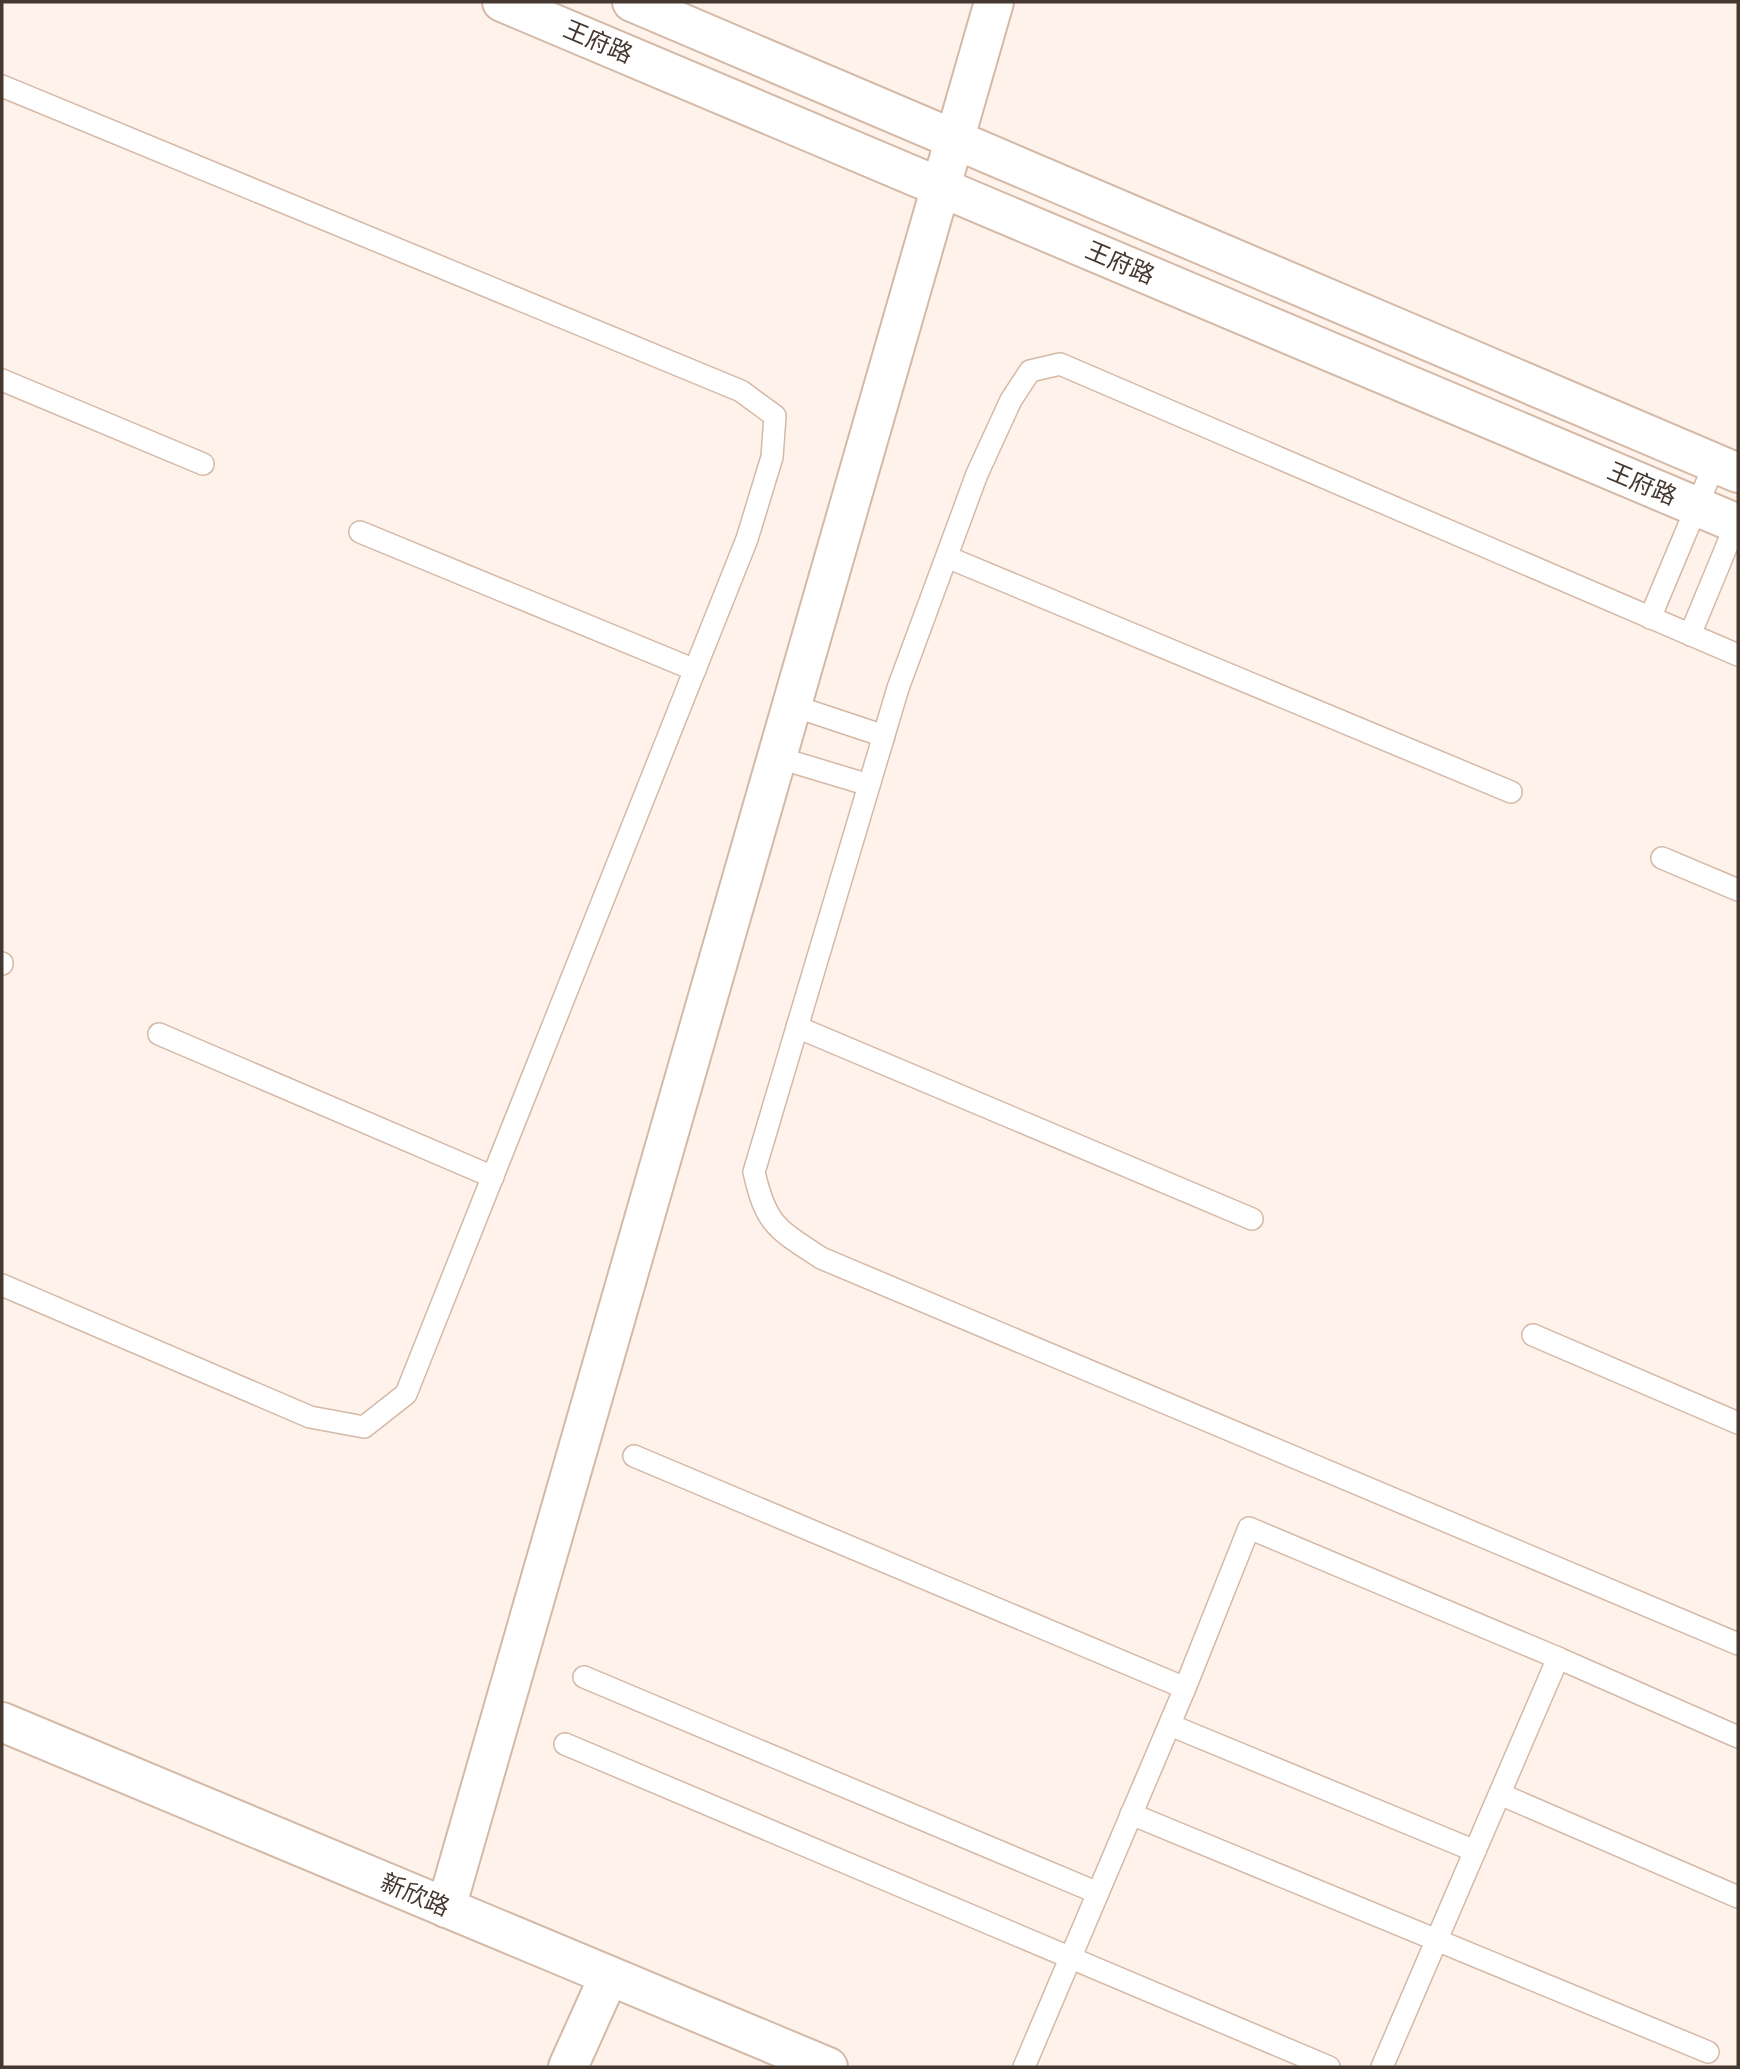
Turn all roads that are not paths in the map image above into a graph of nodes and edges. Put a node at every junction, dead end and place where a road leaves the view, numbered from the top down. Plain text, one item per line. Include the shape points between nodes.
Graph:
1 (502, 2) edge
2 (632, 2) edge
3 (994, 2) edge
4 (2, 86) edge
5 (954, 138) junction
6 (940, 187) junction
7 (2, 380) edge
8 (203, 464) dead end
9 (1727, 468) edge
10 (1697, 507) junction
11 (1738, 522) edge
12 (360, 532) dead end
13 (947, 557) junction
14 (1650, 618) junction
15 (1690, 635) junction
16 (1738, 655) edge
17 (695, 670) junction
18 (791, 705) junction
19 (884, 736) junction
20 (776, 757) junction
21 (869, 785) junction
22 (1511, 792) dead end
23 (1662, 858) dead end
24 (1738, 890) edge
25 (797, 1027) junction
26 (159, 1034) dead end
27 (493, 1177) junction
28 (1252, 1219) dead end
29 (2, 1284) edge
30 (1533, 1335) dead end
31 (1738, 1423) edge
32 (634, 1456) dead end
33 (1738, 1644) edge
34 (1558, 1658) junction
35 (584, 1677) dead end
36 (1185, 1688) junction
37 (2, 1722) edge
38 (1170, 1725) junction
39 (1738, 1737) edge
40 (565, 1744) dead end
41 (1500, 1794) junction
42 (1131, 1814) junction
43 (1475, 1851) junction
44 (1098, 1893) junction
45 (1738, 1896) edge
46 (446, 1908) junction
47 (1438, 1939) junction
48 (1070, 1958) junction
49 (609, 1976) junction
50 (1708, 2052) dead end
51 (568, 2067) edge
52 (828, 2067) edge
53 (1024, 2067) edge
54 (1329, 2067) edge
55 (1382, 2067) edge

1 - 6 street, 王府路
2 - 5 street, 王府路
3 - 5 street
4 - 17 lane via 741,391 775,416 772,457 747,539
5 - 6 street
5 - 9 street, 王府路
6 - 10 street, 王府路
6 - 18 street
7 - 8 lane
9 - 10 lane
10 - 11 street, 王府路
10 - 14 lane
11 - 15 lane
12 - 17 lane
13 - 14 lane via 1011,400 1030,370 1060,363
13 - 19 lane
13 - 22 lane
14 - 15 lane
15 - 16 lane
17 - 27 lane
18 - 19 lane
18 - 20 street
19 - 21 lane
20 - 21 lane
20 - 46 street
21 - 25 lane
23 - 24 lane
25 - 28 lane
25 - 33 lane via 754,1172 761,1203 778,1230 821,1258
26 - 27 lane
27 - 29 lane via 407,1394 364,1427 310,1417
30 - 31 lane
32 - 36 lane
34 - 36 lane via 1249,1528
34 - 39 lane
34 - 41 lane
35 - 44 lane
36 - 38 lane
37 - 46 street, 新欣路
38 - 42 lane
38 - 43 lane
40 - 48 lane
41 - 43 lane
41 - 45 lane
42 - 44 lane
42 - 47 lane
43 - 47 lane
44 - 48 lane
46 - 49 street, 新欣路
47 - 50 lane
47 - 55 lane
48 - 53 lane
48 - 54 lane
49 - 51 street
49 - 52 street, 新欣路

